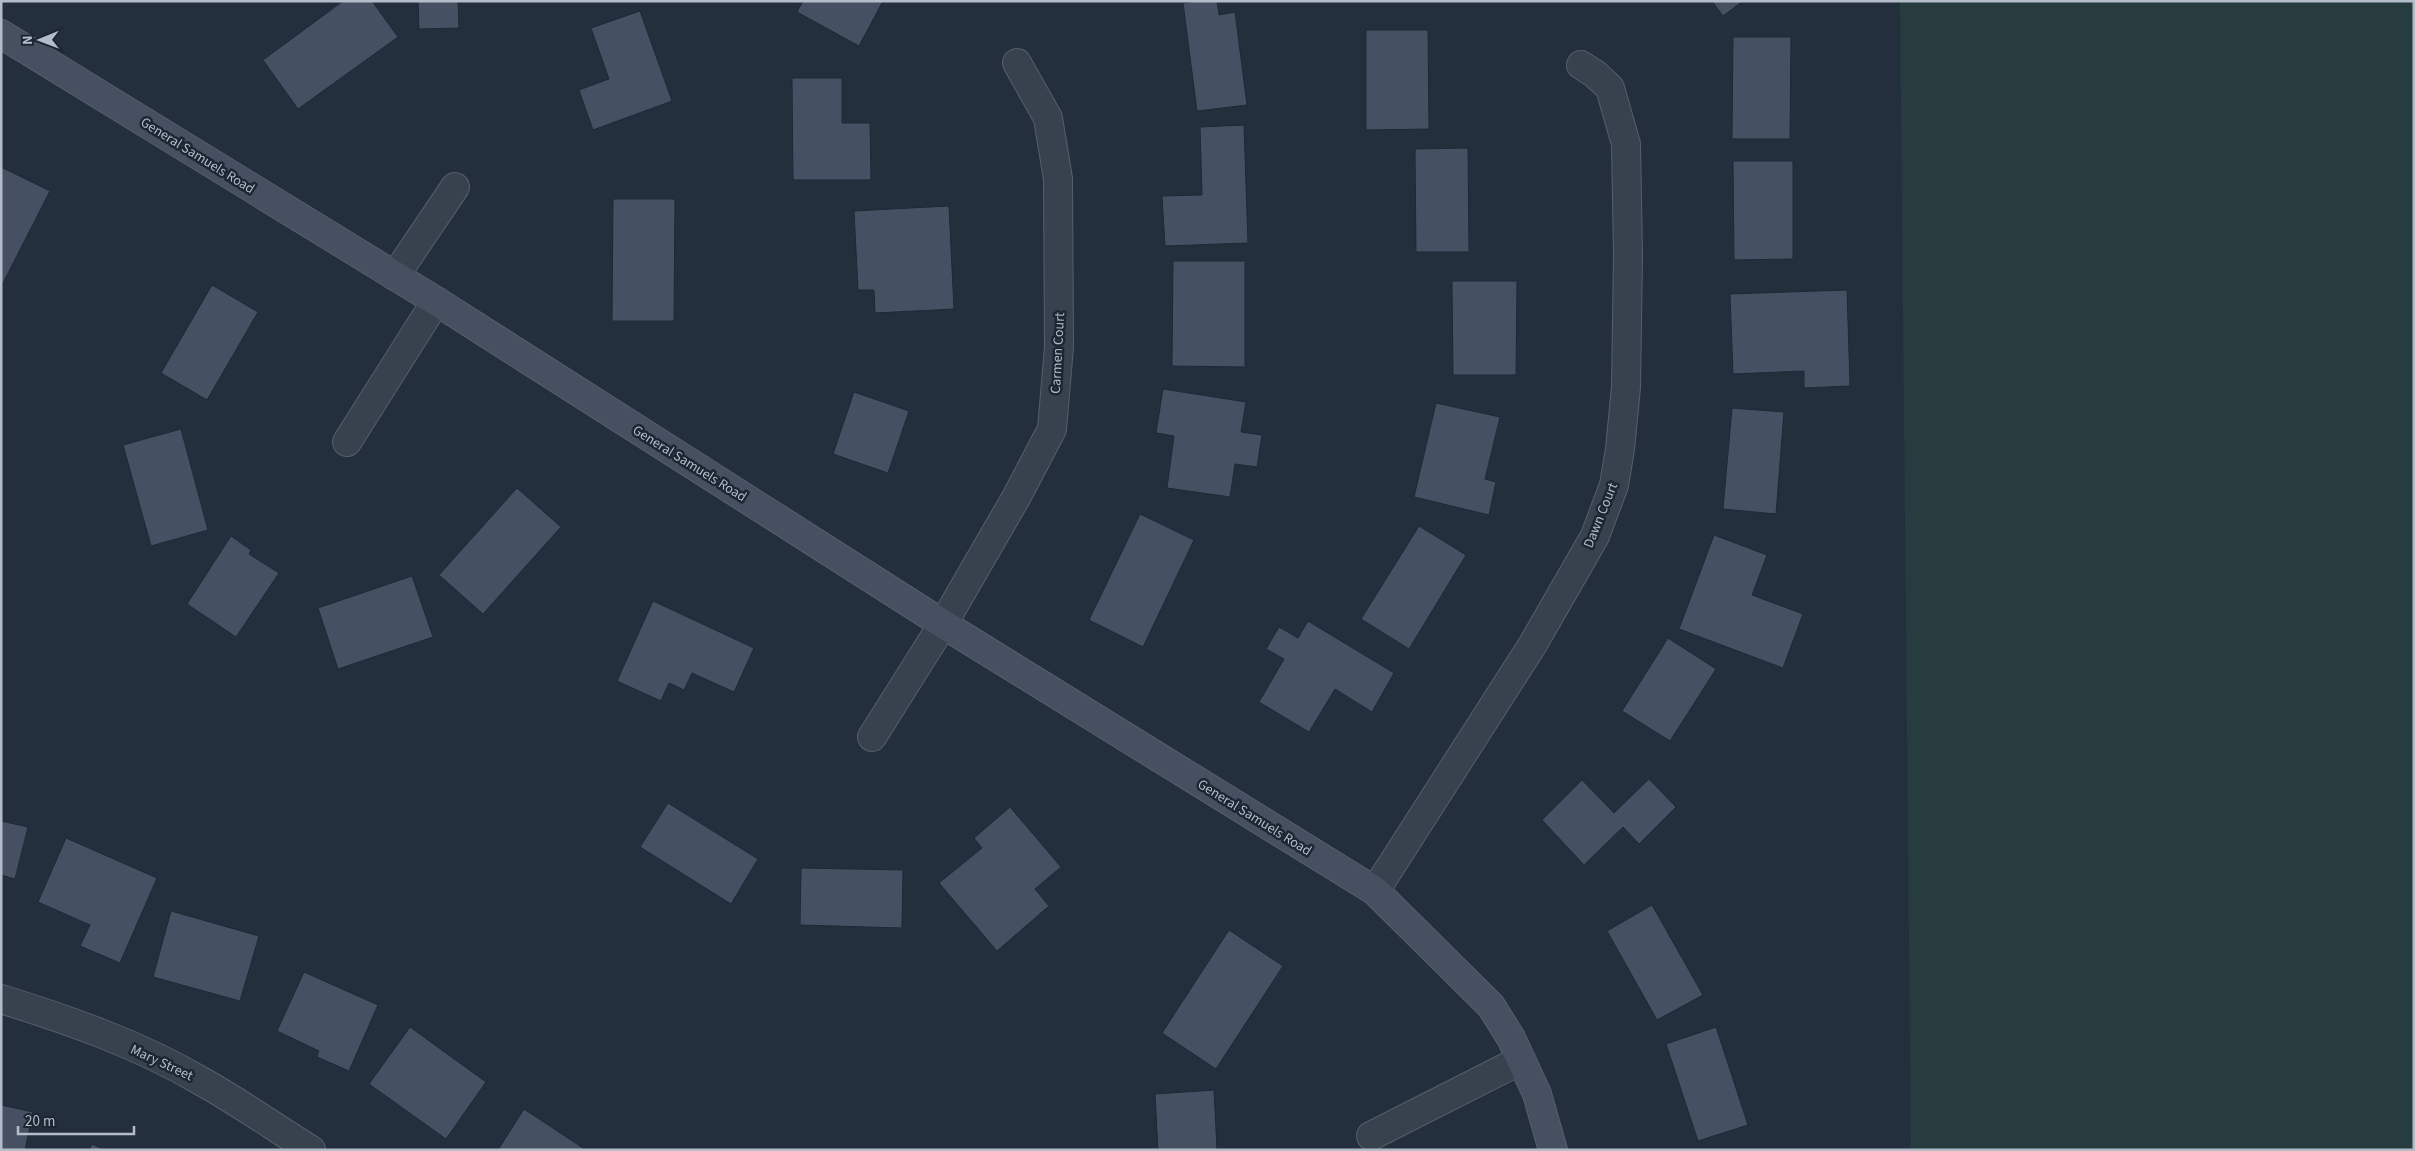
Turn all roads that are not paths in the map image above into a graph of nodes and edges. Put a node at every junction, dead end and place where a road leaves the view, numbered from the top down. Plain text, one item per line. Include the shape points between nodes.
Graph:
1 (1, 34) edge
2 (1017, 63) dead end
3 (1581, 65) dead end
4 (455, 187) dead end
5 (394, 276) junction
6 (436, 301) junction
7 (347, 442) dead end
8 (943, 624) junction
9 (872, 736) dead end
10 (1375, 891) junction
11 (1, 999) edge
12 (1521, 1060) junction
13 (1371, 1136) dead end
14 (311, 1150) edge
15 (1554, 1150) edge

1 - 5 street, General Samuels Road
2 - 8 street, Carmen Court via 1048,118 1058,180 1060,347 1052,429
3 - 10 street, Dawn Court via 1610,88 1626,144 1626,386 1614,485 1594,536 1533,644
4 - 5 street
5 - 6 street, General Samuels Road
6 - 7 street
6 - 8 street, General Samuels Road
8 - 9 street
8 - 10 street, General Samuels Road
10 - 12 street, General Samuels Road via 1491,1006
11 - 14 street, Mary Street via 44,1012 201,1080
12 - 13 street
12 - 15 street, General Samuels Road via 1537,1094

